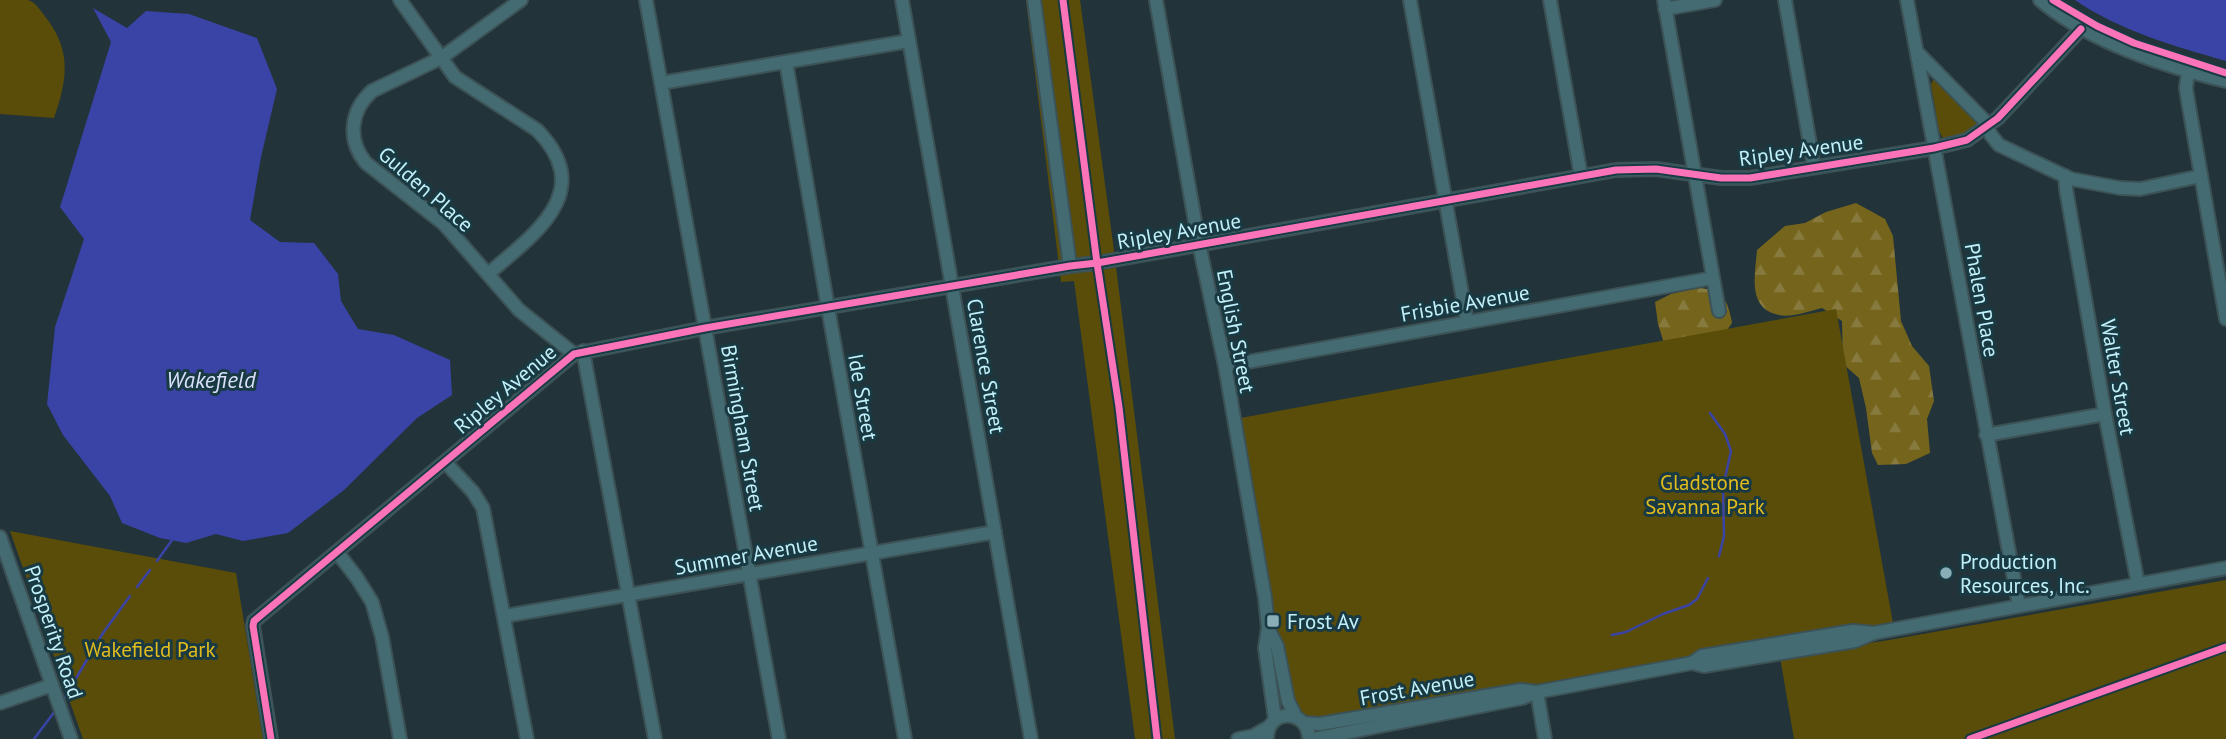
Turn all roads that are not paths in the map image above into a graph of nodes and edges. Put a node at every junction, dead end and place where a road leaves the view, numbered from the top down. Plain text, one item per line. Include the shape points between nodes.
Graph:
1 (400, 0) edge
2 (521, 0) edge
3 (646, 0) edge
4 (902, 0) edge
5 (1034, 0) edge
6 (1156, 0) edge
7 (1410, 0) edge
8 (1550, 0) edge
9 (1715, 0) edge
10 (1784, 0) edge
11 (1907, 0) edge
12 (2040, 0) edge
13 (1664, 4) edge
14 (2081, 29) junction
15 (909, 41) junction
16 (1917, 52) junction
17 (441, 58) junction
18 (786, 62) junction
19 (2188, 72) junction
20 (2226, 81) edge
21 (661, 83) junction
22 (1987, 126) junction
23 (1934, 148) junction
24 (1814, 167) junction
25 (1694, 175) junction
26 (1581, 176) junction
27 (2065, 176) junction
28 (2201, 176) junction
29 (1445, 200) junction
30 (1199, 244) junction
31 (1070, 266) junction
32 (488, 275) junction
33 (1713, 278) junction
34 (952, 286) junction
35 (828, 307) junction
36 (1719, 312) dead end
37 (2226, 319) edge
38 (1466, 322) junction
39 (705, 328) junction
40 (579, 352) junction
41 (1224, 366) junction
42 (2105, 414) junction
43 (1986, 435) junction
44 (445, 462) junction
45 (995, 531) junction
46 (0, 537) edge
47 (337, 552) junction
48 (871, 553) junction
49 (2226, 568) edge
50 (749, 574) junction
51 (2138, 584) junction
52 (628, 595) junction
53 (2019, 606) junction
54 (504, 616) junction
55 (1268, 628) junction
56 (52, 685) junction
57 (1537, 692) junction
58 (0, 703) edge
59 (1300, 720) junction
60 (1270, 728) edge
61 (71, 739) edge
62 (271, 739) edge
63 (400, 739) edge
64 (527, 739) edge
65 (654, 739) edge
66 (779, 739) edge
67 (905, 739) edge
68 (1031, 739) edge
69 (1238, 739) edge
70 (1311, 739) edge
71 (1545, 739) edge

1 - 17 street
2 - 17 street, Gulden Place
3 - 21 street, Birmingham Street
4 - 15 street, Clarence Street
5 - 31 street
6 - 30 street, English Street
7 - 29 street
8 - 26 street
9 - 13 street
10 - 24 street
11 - 16 street, Phalen Place
12 - 14 street
13 - 25 street
14 - 19 street
14 - 22 street, Ripley Avenue
15 - 18 street
15 - 34 street, Clarence Street
16 - 22 street
16 - 23 street, Phalen Place
17 - 32 street via 455,77 537,130 551,146 559,169 560,190 548,220
17 - 32 street, Gulden Place via 366,97 356,113 354,139 366,163 444,224
18 - 21 street
18 - 35 street, Ide Street
19 - 20 street
19 - 28 street via 2186,88
21 - 39 street, Birmingham Street
22 - 23 street, Ripley Avenue via 1967,140
22 - 27 street via 1999,145
23 - 24 street, Ripley Avenue
23 - 43 street, Phalen Place
24 - 25 street, Ripley Avenue via 1750,178
25 - 26 street, Ripley Avenue via 1656,169
25 - 33 street
26 - 29 street, Ripley Avenue
27 - 28 street via 2140,189
27 - 42 street, Walter Street
28 - 37 street
29 - 30 street, Ripley Avenue
29 - 38 street
30 - 31 street, Ripley Avenue
30 - 41 street, English Street
31 - 34 street, Ripley Avenue
32 - 40 street, Gulden Place via 519,310
33 - 36 street
33 - 38 street, Frisbie Avenue
34 - 35 street, Ripley Avenue
34 - 45 street, Clarence Street
35 - 39 street, Ripley Avenue
35 - 48 street, Ide Street
38 - 41 street, Frisbie Avenue
39 - 40 street, Ripley Avenue
39 - 50 street, Birmingham Street
40 - 44 street, Ripley Avenue
40 - 52 street
41 - 55 street, English Street
42 - 43 street
42 - 51 street, Walter Street
43 - 53 street, Phalen Place
44 - 47 street, Ripley Avenue
44 - 54 street via 483,508
45 - 48 street, Summer Avenue
45 - 68 street, Clarence Street
46 - 56 street, Prosperity Road
47 - 62 street, Ripley Avenue via 254,621
47 - 63 street via 372,602
48 - 50 street, Summer Avenue
48 - 67 street, Ide Street
49 - 51 street, Frost Avenue
50 - 52 street, Summer Avenue
50 - 66 street, Birmingham Street
51 - 53 street, Frost Avenue
52 - 54 street, Summer Avenue
52 - 65 street
53 - 57 street, Frost Avenue via 1874,632 1855,641 1704,666 1692,663
54 - 64 street
55 - 59 street, English Street via 1277,646 1288,701
55 - 60 street, English Street
56 - 58 street
56 - 61 street, Prosperity Road
57 - 59 street, Frost Avenue via 1521,690 1320,724
57 - 70 street, Frost Avenue
57 - 71 street
59 - 60 street, Frost Avenue via 1289,715
59 - 70 street, English Street
60 - 69 street

